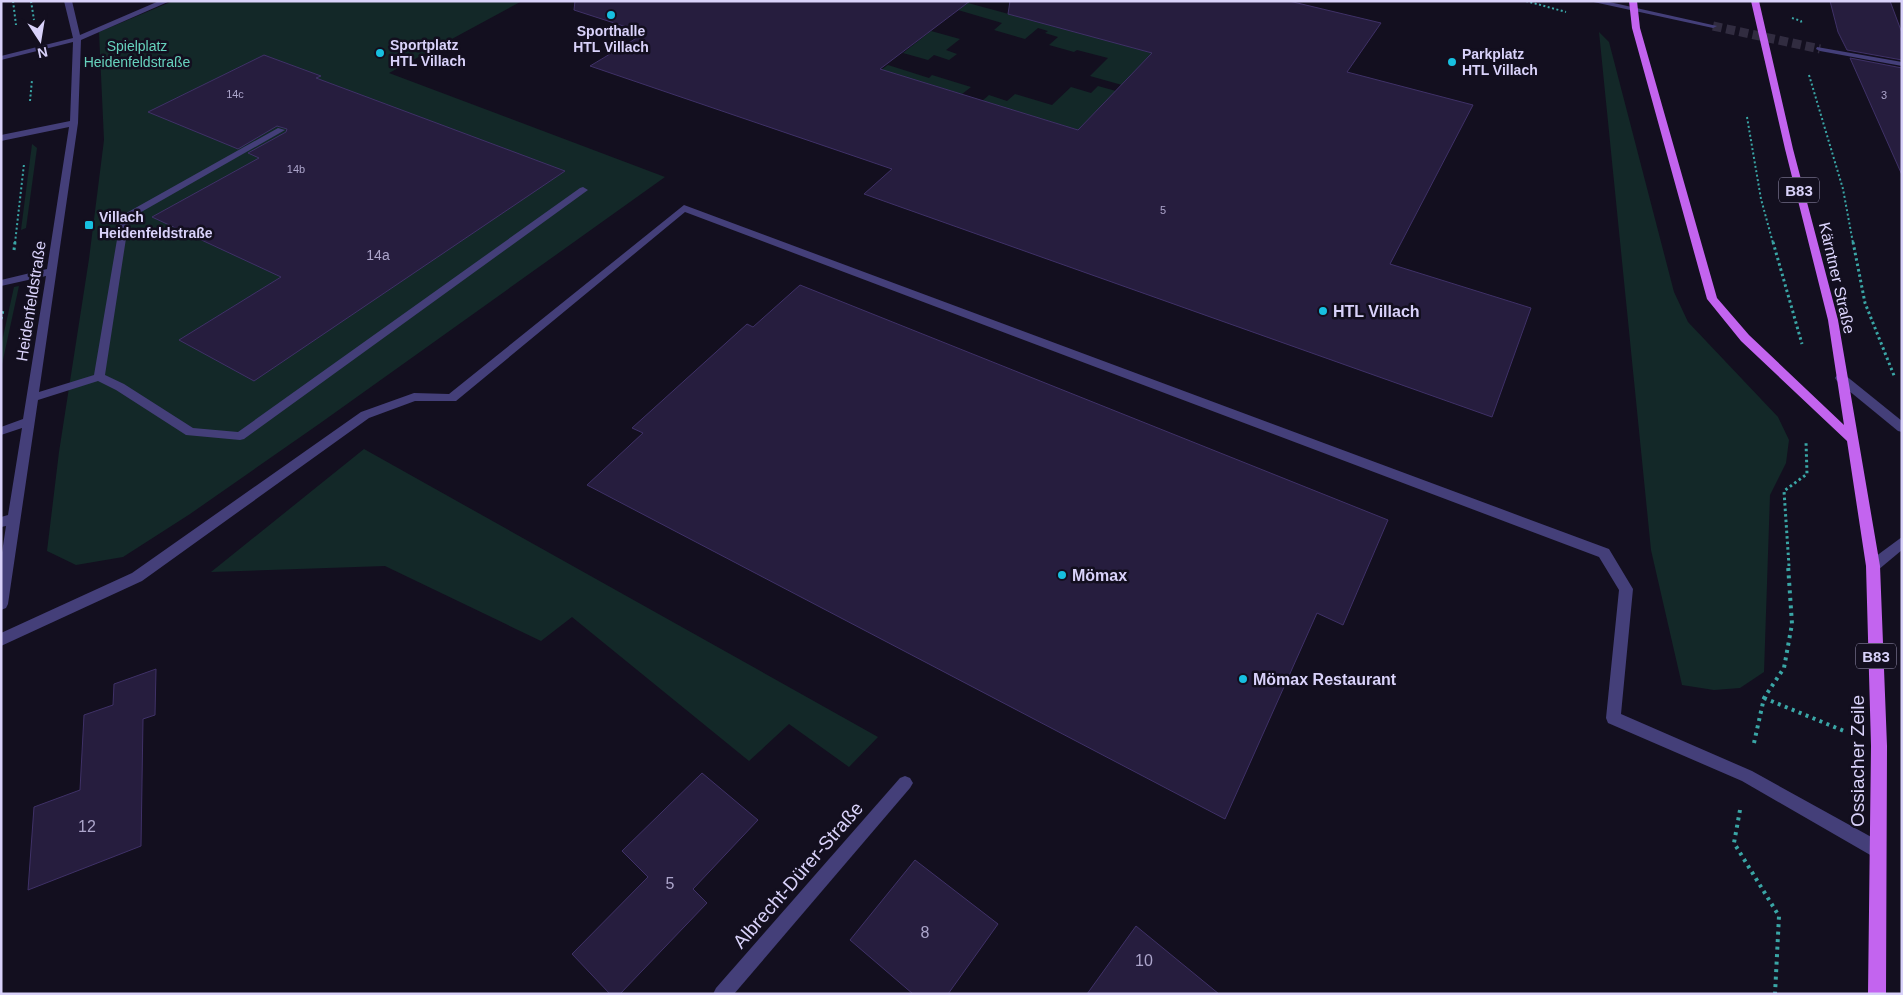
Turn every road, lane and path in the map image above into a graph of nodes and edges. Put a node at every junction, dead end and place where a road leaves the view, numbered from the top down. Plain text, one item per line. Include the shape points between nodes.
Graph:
1 (68, 1) edge
2 (166, 1) edge
3 (1526, 1) edge
4 (1592, 1) edge
5 (1756, 1) edge
6 (1633, 6) edge
7 (1790, 10) dead end
8 (1567, 12) dead end
9 (1713, 26) tunnel mouth
10 (1795, 28) dead end
11 (77, 40) junction
12 (1820, 49) tunnel mouth
13 (1, 58) edge
14 (1902, 64) edge
15 (33, 75) dead end
16 (1809, 75) dead end
17 (1746, 114) dead end
18 (74, 123) junction
19 (281, 130) dead end
20 (28, 132) junction
21 (1, 138) edge
22 (582, 190) dead end
23 (52, 272) junction
24 (6, 282) edge
25 (1, 320) edge
26 (1803, 350) dead end
27 (99, 377) junction
28 (1842, 378) junction
29 (1897, 383) dead end
30 (32, 398) junction
31 (28, 422) junction
32 (1902, 428) edge
33 (1, 431) edge
34 (1806, 439) dead end
35 (1852, 439) junction
36 (8, 521) edge
37 (1902, 542) edge
38 (1873, 566) junction
39 (1, 604) edge
40 (1, 640) edge
41 (1879, 746) junction
42 (905, 783) dead end
43 (1734, 842) dead end
44 (1878, 850) junction
45 (722, 994) edge
46 (1775, 994) edge
47 (1877, 994) edge

1 - 11 street, Heidenfeldstraße
2 - 11 street
3 - 8 path
4 - 6 street
5 - 28 main road, Kärntner Straße / B83 via 1832,320
6 - 9 street
6 - 35 main road via 1636,28 1712,299 1745,338
7 - 10 path
11 - 13 street
11 - 18 street, Heidenfeldstraße
12 - 14 street
15 - 20 path
16 - 29 path via 1842,189 1865,303
17 - 26 path via 1761,199
18 - 20 street
18 - 23 street, Heidenfeldstraße
19 - 27 street via 124,218
20 - 21 street
20 - 24 path
22 - 27 street via 240,436 190,432
23 - 24 street
23 - 30 street, Heidenfeldstraße
24 - 25 path
27 - 30 street
28 - 32 street
28 - 35 main road, Kärntner Straße / B83
30 - 31 street, Heidenfeldstraße
31 - 33 street
31 - 36 street, Heidenfeldstraße
34 - 41 path via 1807,474 1784,491 1792,624 1784,668 1764,698
35 - 38 main road, Kärntner Straße / B83
36 - 39 street, Heidenfeldstraße
37 - 38 street
38 - 41 main road, Ossiacher Zeile / B83
40 - 44 street via 137,577 365,415 414,397 452,398 684,208 1604,553 1626,589 1613,718 1747,776
41 - 44 main road, Ossiacher Zeile / B83
42 - 45 street, Albrecht-Dürer-Straße
43 - 46 path via 1779,916
44 - 47 main road, Ossiacher Zeile / B83

